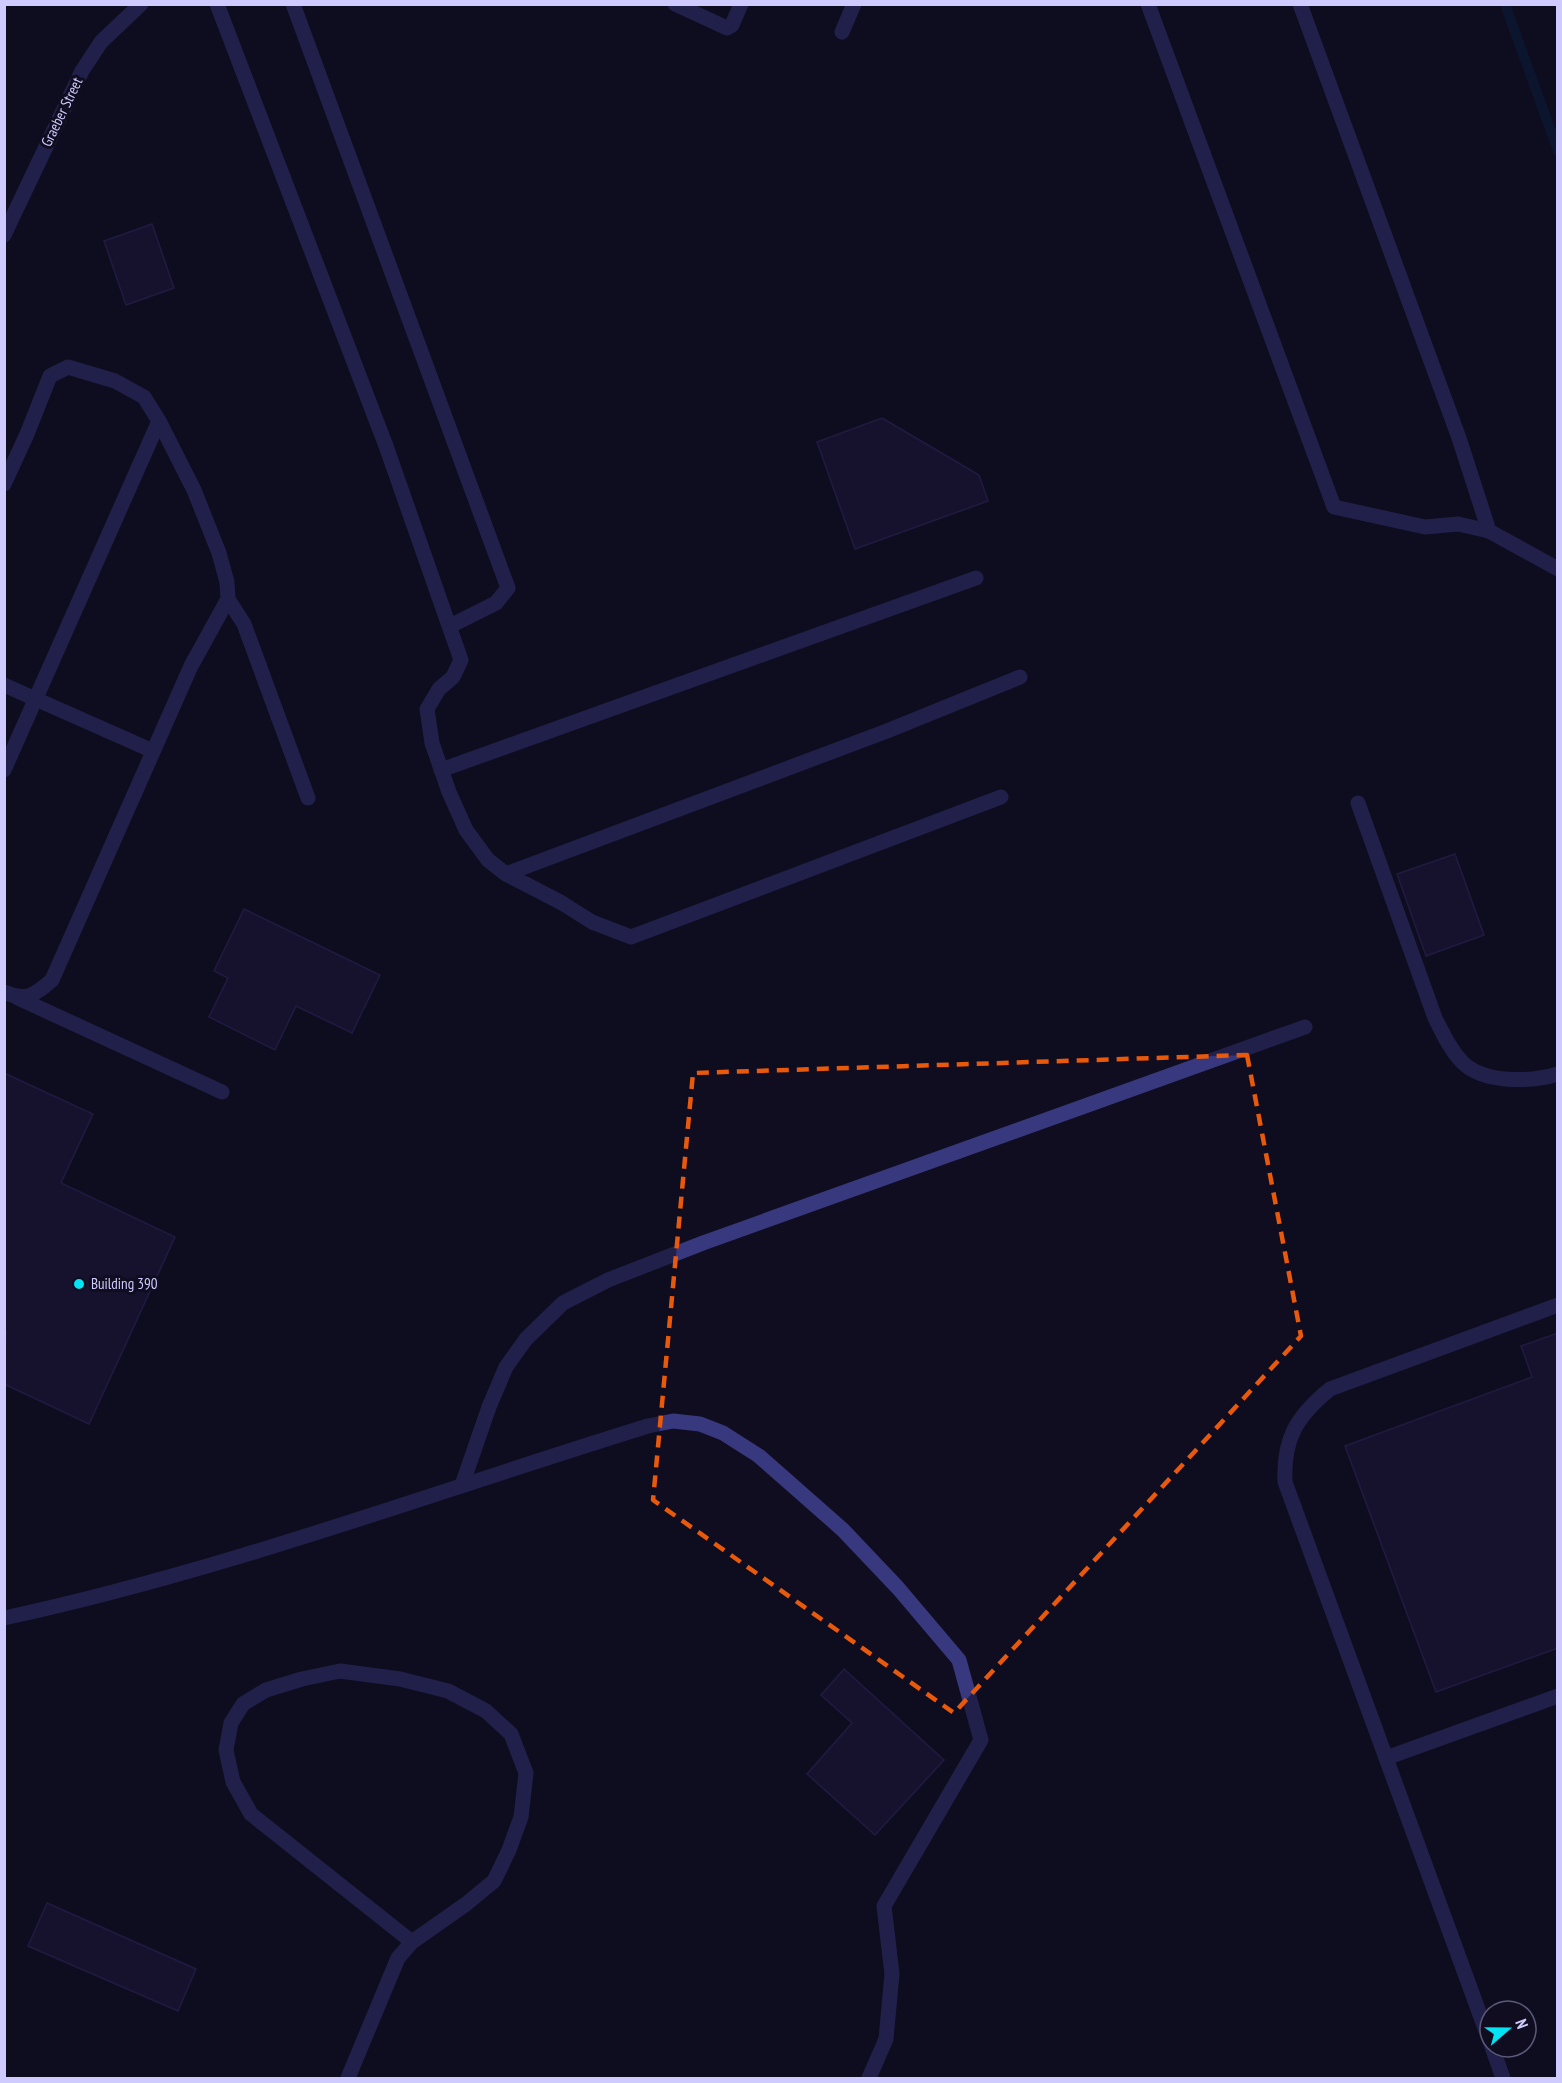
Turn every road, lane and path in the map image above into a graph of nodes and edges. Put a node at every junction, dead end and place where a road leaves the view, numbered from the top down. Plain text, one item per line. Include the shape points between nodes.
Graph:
1 (141, 4) edge
2 (217, 4) edge
3 (292, 4) edge
4 (675, 4) edge
5 (741, 4) edge
6 (855, 4) edge
7 (1148, 4) edge
8 (1300, 4) edge
9 (842, 32) dead end
10 (4, 235) edge
11 (159, 421) junction
12 (4, 484) edge
13 (1489, 531) junction
14 (1557, 569) edge
15 (976, 578) dead end
16 (228, 599) junction
17 (450, 626) junction
18 (1020, 677) dead end
19 (4, 685) edge
20 (37, 698) junction
21 (153, 751) junction
22 (4, 770) edge
23 (441, 770) junction
24 (1001, 797) dead end
25 (308, 798) dead end
26 (1358, 803) dead end
27 (506, 874) junction
28 (11, 995) edge
29 (1305, 1027) dead end
30 (1557, 1074) edge
31 (222, 1092) dead end
32 (1557, 1305) edge
33 (462, 1485) junction
34 (4, 1618) edge
35 (1557, 1696) edge
36 (1386, 1758) junction
37 (412, 1942) junction
38 (1478, 2009) edge
39 (1496, 2059) edge
40 (348, 2079) edge
41 (869, 2079) edge
42 (1503, 2079) edge

1 - 10 street, Graeber Street via 101,42 82,71
2 - 17 street
3 - 17 street via 508,588 496,603
4 - 5 street via 727,28
6 - 9 street
7 - 13 street via 1334,507 1425,527 1458,524
8 - 13 street via 1459,438
11 - 12 street via 144,397 115,381 68,368 50,376
11 - 16 street via 194,490 219,553
11 - 20 street
13 - 14 street
15 - 23 street
16 - 21 street via 191,666
16 - 25 street via 244,624
17 - 23 street via 461,660 453,677 439,688 427,709
18 - 27 street
19 - 20 street
20 - 21 street
20 - 22 street
21 - 28 street via 52,980 34,995
23 - 27 street via 466,830 488,860
24 - 27 street via 631,937 592,922
26 - 30 street via 1435,1018 1449,1046 1464,1064 1491,1077 1522,1079
28 - 31 street
29 - 33 street via 703,1242 608,1280 563,1304 526,1339 506,1367
32 - 36 street via 1330,1389 1296,1423 1289,1440 1284,1460 1285,1482
33 - 34 street via 238,1557 86,1600
33 - 41 street via 648,1426 674,1421 700,1424 759,1456 826,1514 898,1588 959,1660 981,1740 884,1906 892,1974 886,2039
35 - 36 street
36 - 38 street
37 - 37 street via 494,1881 509,1850 521,1816 526,1773 511,1734 486,1711 448,1690 340,1671 266,1690 243,1704 231,1723 226,1750 233,1782 251,1814
37 - 40 street via 398,1958
39 - 42 street

